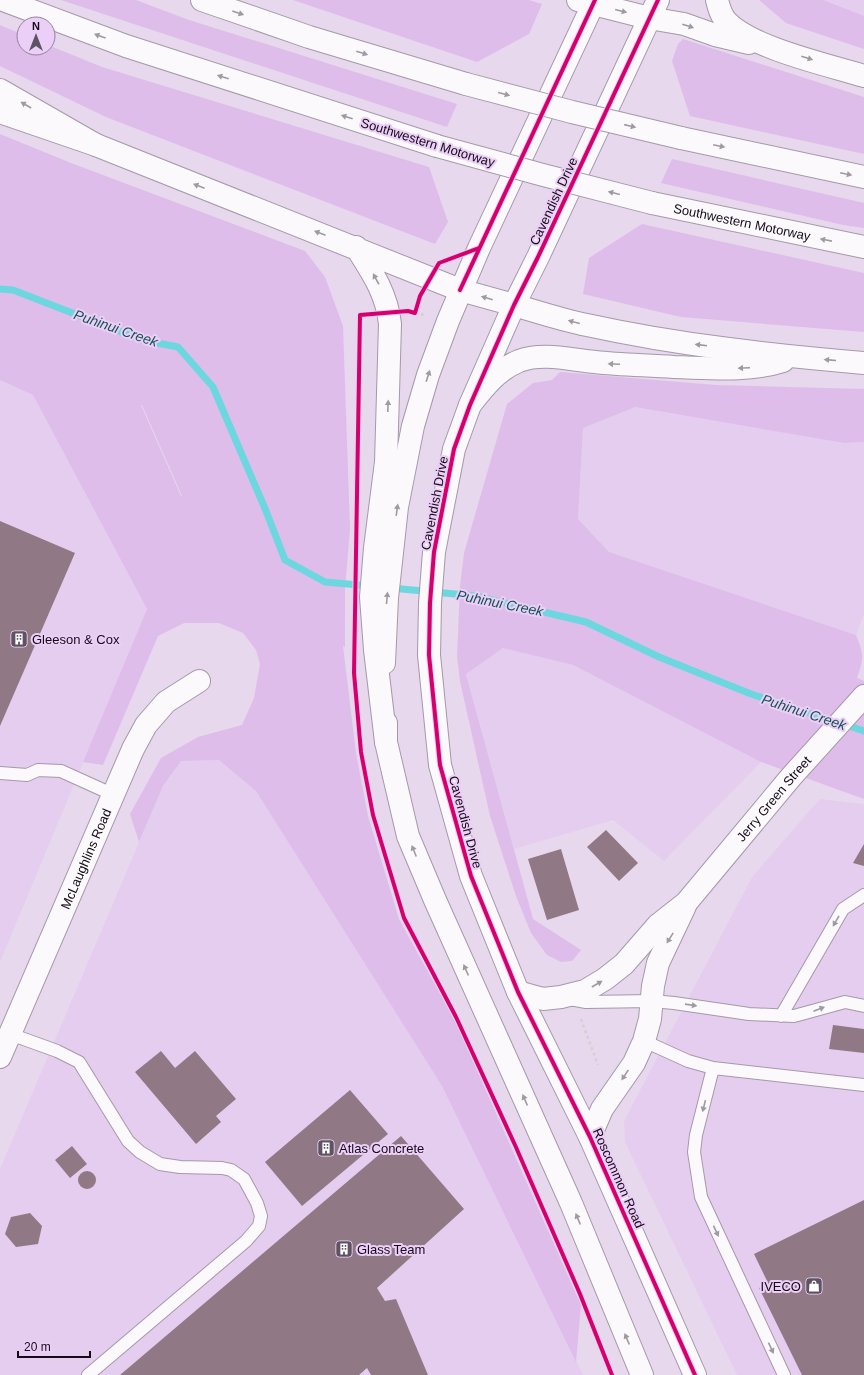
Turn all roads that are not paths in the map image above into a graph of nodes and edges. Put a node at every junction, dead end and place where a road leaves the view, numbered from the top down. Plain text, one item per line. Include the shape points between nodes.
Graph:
1 (3, 0) edge
2 (202, 0) edge
3 (717, 0) edge
4 (588, 1) edge
5 (654, 9) edge
6 (769, 46) junction
7 (864, 76) edge
8 (0, 90) edge
9 (0, 112) edge
10 (96, 145) junction
11 (864, 177) edge
12 (864, 247) edge
13 (356, 248) junction
14 (460, 290) junction
15 (514, 305) junction
16 (796, 357) junction
17 (864, 363) edge
18 (470, 404) junction
19 (383, 548) junction
20 (198, 681) dead end
21 (864, 696) edge
22 (0, 773) edge
23 (114, 795) junction
24 (864, 895) edge
25 (686, 903) junction
26 (518, 992) junction
27 (561, 997) junction
28 (652, 1001) junction
29 (864, 1006) edge
30 (780, 1016) junction
31 (10, 1034) junction
32 (644, 1041) junction
33 (0, 1057) edge
34 (713, 1068) junction
35 (864, 1084) edge
36 (590, 1137) junction
37 (636, 1373) edge
38 (88, 1375) edge
39 (695, 1375) edge
40 (784, 1375) edge

12 -> 1 main road, Southwestern Motorway, bridge via 652,203 437,146 126,46
2 -> 11 main road, bridge via 309,37 466,84 681,138
3 - 6 main road via 726,21 735,29
4 -> 5 main road
4 - 14 main road
5 -> 6 main road via 714,35
5 - 15 main road, Cavendish Drive
6 -> 7 main road
10 -> 8 main road
9 - 10 main road
13 -> 10 main road
13 - 14 main road
19 -> 13 main road via 389,313 378,282
15 -> 14 main road
19 -> 14 main road via 397,507 413,426 428,375
16 -> 15 main road via 622,332
15 - 18 main road, Cavendish Drive
17 -> 16 main road
16 -> 18 main road via 763,367 717,369 549,357 530,359 499,372
18 - 26 main road, Cavendish Drive via 454,449 434,552 429,655 440,765 471,876
37 -> 19 main road via 571,1203 408,836 386,742 379,650 371,597
20 - 23 main road, McLaughlins Road via 166,702 146,725 132,749
21 - 25 main road, Jerry Green Street via 791,777
22 - 23 lane via 27,775 38,770 61,771
23 - 31 main road, McLaughlins Road
24 -> 30 lane via 843,910
27 -> 25 main road, Jerry Green Street via 585,991 606,980 624,964 658,925
25 -> 28 main road, Jerry Green Street via 658,963
26 - 27 main road, Jerry Green Street via 543,999
26 - 36 main road, Roscommon Road
27 - 28 lane via 586,1002
28 -> 30 lane
28 - 32 main road, Jerry Green Street
30 -> 29 lane via 807,1014 845,1002
31 - 33 main road, McLaughlins Road
31 - 38 lane via 79,1062 128,1141 140,1152 160,1164 231,1170 244,1180 257,1202 261,1216 259,1226 246,1241
32 - 34 lane via 688,1061
32 -> 36 main road, Jerry Green Street via 634,1063 602,1109
34 - 35 lane
34 -> 40 lane via 694,1152 700,1197
36 - 39 main road, Roscommon Road

